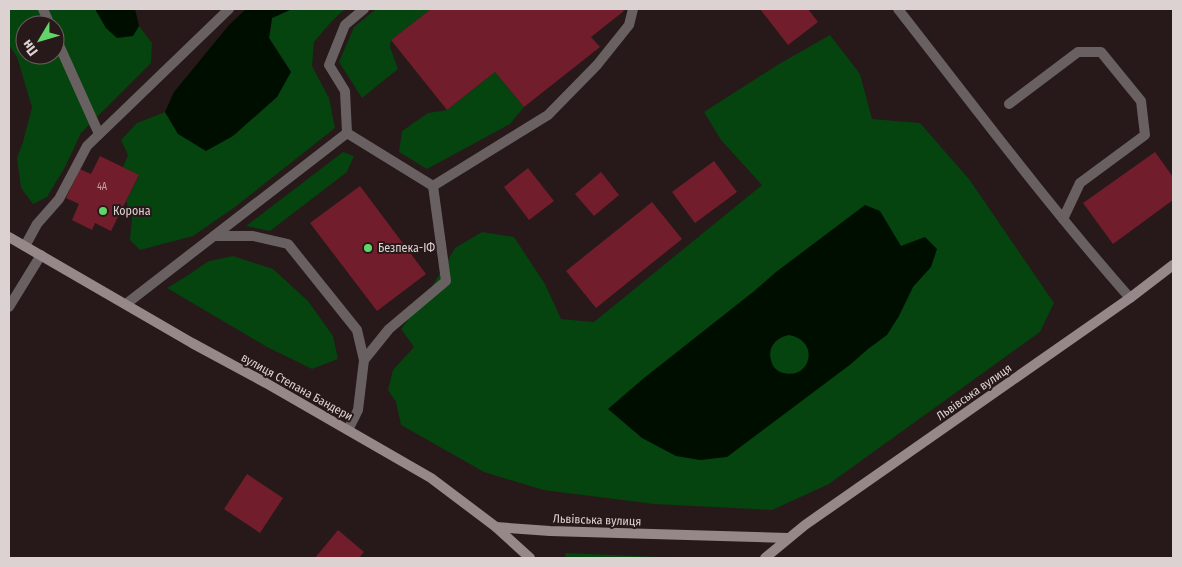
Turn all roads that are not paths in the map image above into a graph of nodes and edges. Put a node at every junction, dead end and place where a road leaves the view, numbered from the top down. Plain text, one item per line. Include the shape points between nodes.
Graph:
1 (229, 9) edge
2 (364, 9) edge
3 (633, 9) edge
4 (898, 9) edge
5 (65, 58) edge
6 (1009, 104) dead end
7 (347, 132) junction
8 (99, 134) junction
9 (433, 186) junction
10 (1063, 220) junction
11 (214, 236) junction
12 (9, 237) edge
13 (25, 246) junction
14 (41, 255) junction
15 (1173, 264) edge
16 (1130, 298) junction
17 (126, 304) junction
18 (9, 307) edge
19 (364, 360) junction
20 (348, 430) junction
21 (496, 527) junction
22 (788, 538) junction
23 (530, 558) edge
24 (765, 558) edge

1 - 8 street
2 - 7 street via 345,25 329,65 344,91
3 - 9 street via 629,25 598,65 548,115
4 - 10 street
5 - 8 street
6 - 10 street via 1078,52 1101,52 1141,101 1145,135 1080,183
7 - 9 street
7 - 11 street
8 - 13 street via 87,146 59,198 37,224
9 - 19 street via 446,281 388,329
10 - 16 street
11 - 17 street
11 - 19 street via 253,236 288,244 357,330
12 - 13 street, вулиця Степана Бандери
13 - 14 street, вулиця Степана Бандери
14 - 17 street, вулиця Степана Бандери
14 - 18 street
15 - 16 street, Львівська вулиця
16 - 22 street, Львівська вулиця
17 - 20 street, вулиця Степана Бандери
19 - 20 street via 358,410
20 - 21 street, вулиця Степана Бандери via 431,478
21 - 22 street, Львівська вулиця
21 - 23 street, вулиця Степана Бандери
22 - 24 street, Львівська вулиця

